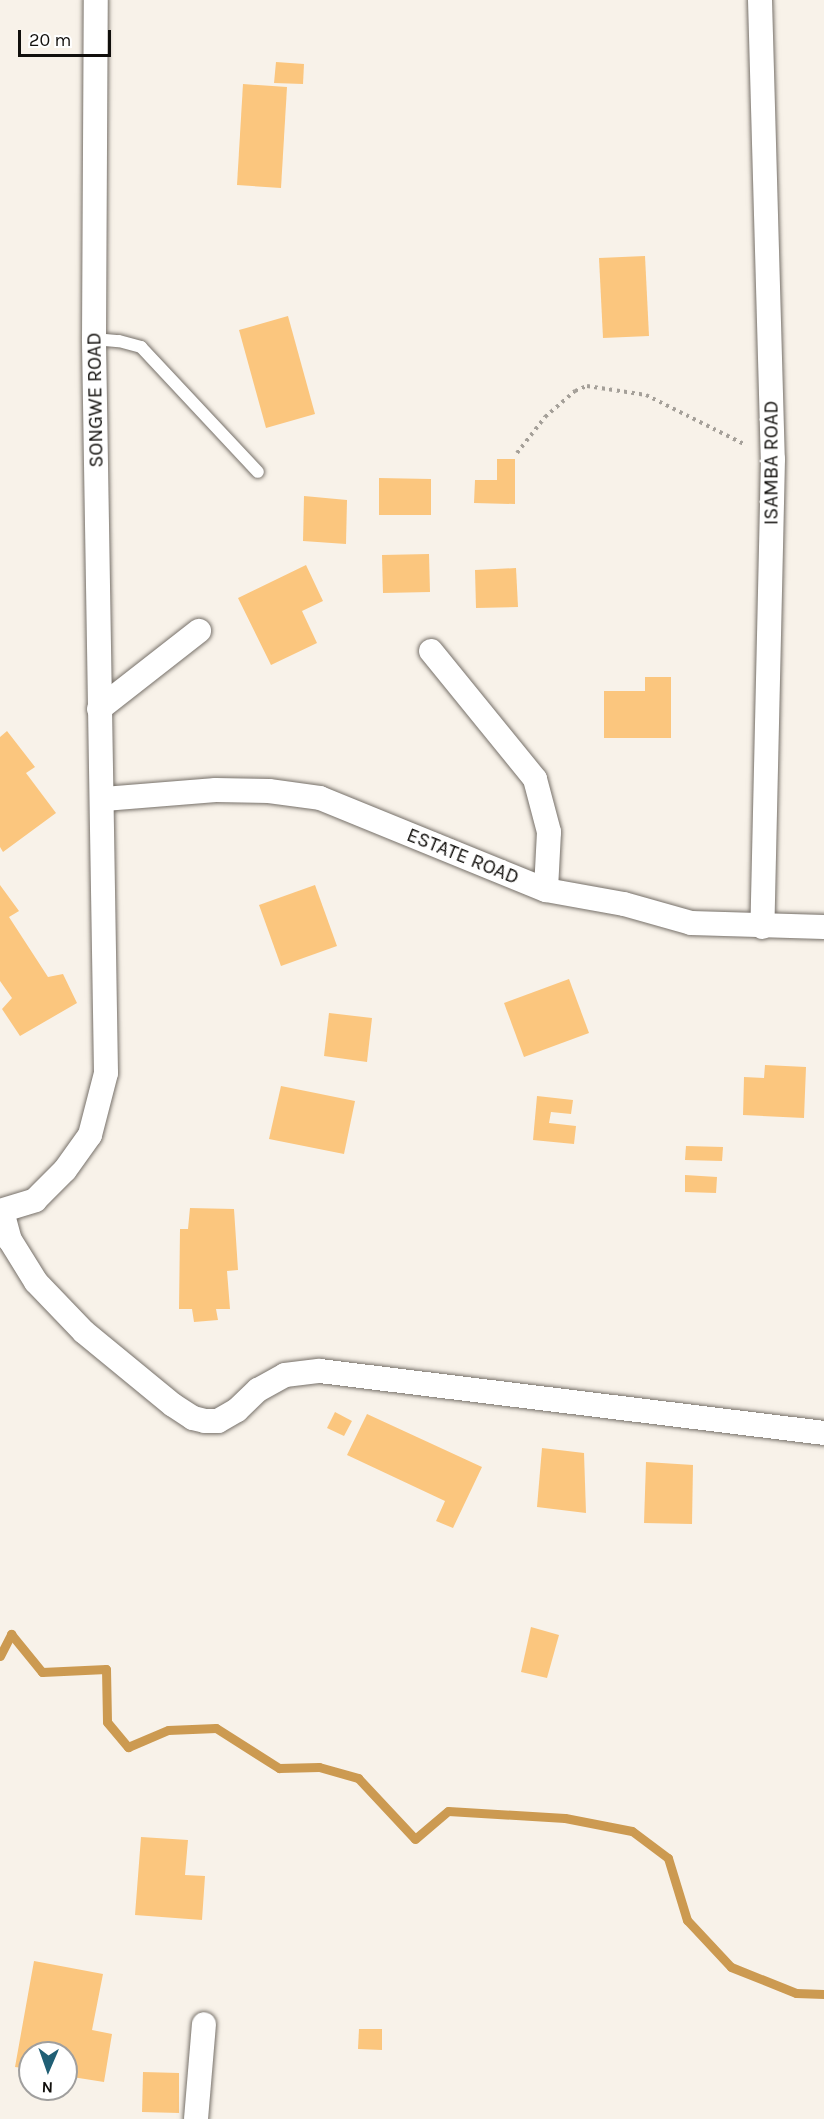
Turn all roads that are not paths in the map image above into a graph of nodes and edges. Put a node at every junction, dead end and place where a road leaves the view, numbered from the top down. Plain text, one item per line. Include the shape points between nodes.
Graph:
1 (96, 0) edge
2 (760, 0) edge
3 (94, 339) junction
4 (258, 472) dead end
5 (199, 631) dead end
6 (430, 651) dead end
7 (99, 709) junction
8 (104, 799) junction
9 (546, 890) junction
10 (762, 927) junction
11 (824, 927) edge
12 (1, 1218) edge
13 (824, 1433) edge
14 (204, 2024) dead end
15 (196, 2119) edge

1 - 3 street, SONGWE ROAD
2 - 10 street, ISAMBA ROAD via 773,459
3 - 4 lane via 141,347
3 - 7 street, SONGWE ROAD
5 - 7 street
6 - 9 street via 535,779 549,832
7 - 8 street, SONGWE ROAD
8 - 9 street, ESTATE ROAD via 216,790 269,791 320,798
8 - 12 street, SONGWE ROAD via 106,1073 90,1135 65,1170 35,1200
9 - 10 street, ESTATE ROAD via 624,904 691,923
10 - 11 street, ESTATE ROAD
12 - 13 street via 10,1240 44,1290 84,1332 193,1418 218,1421 285,1375 320,1371
14 - 15 street

